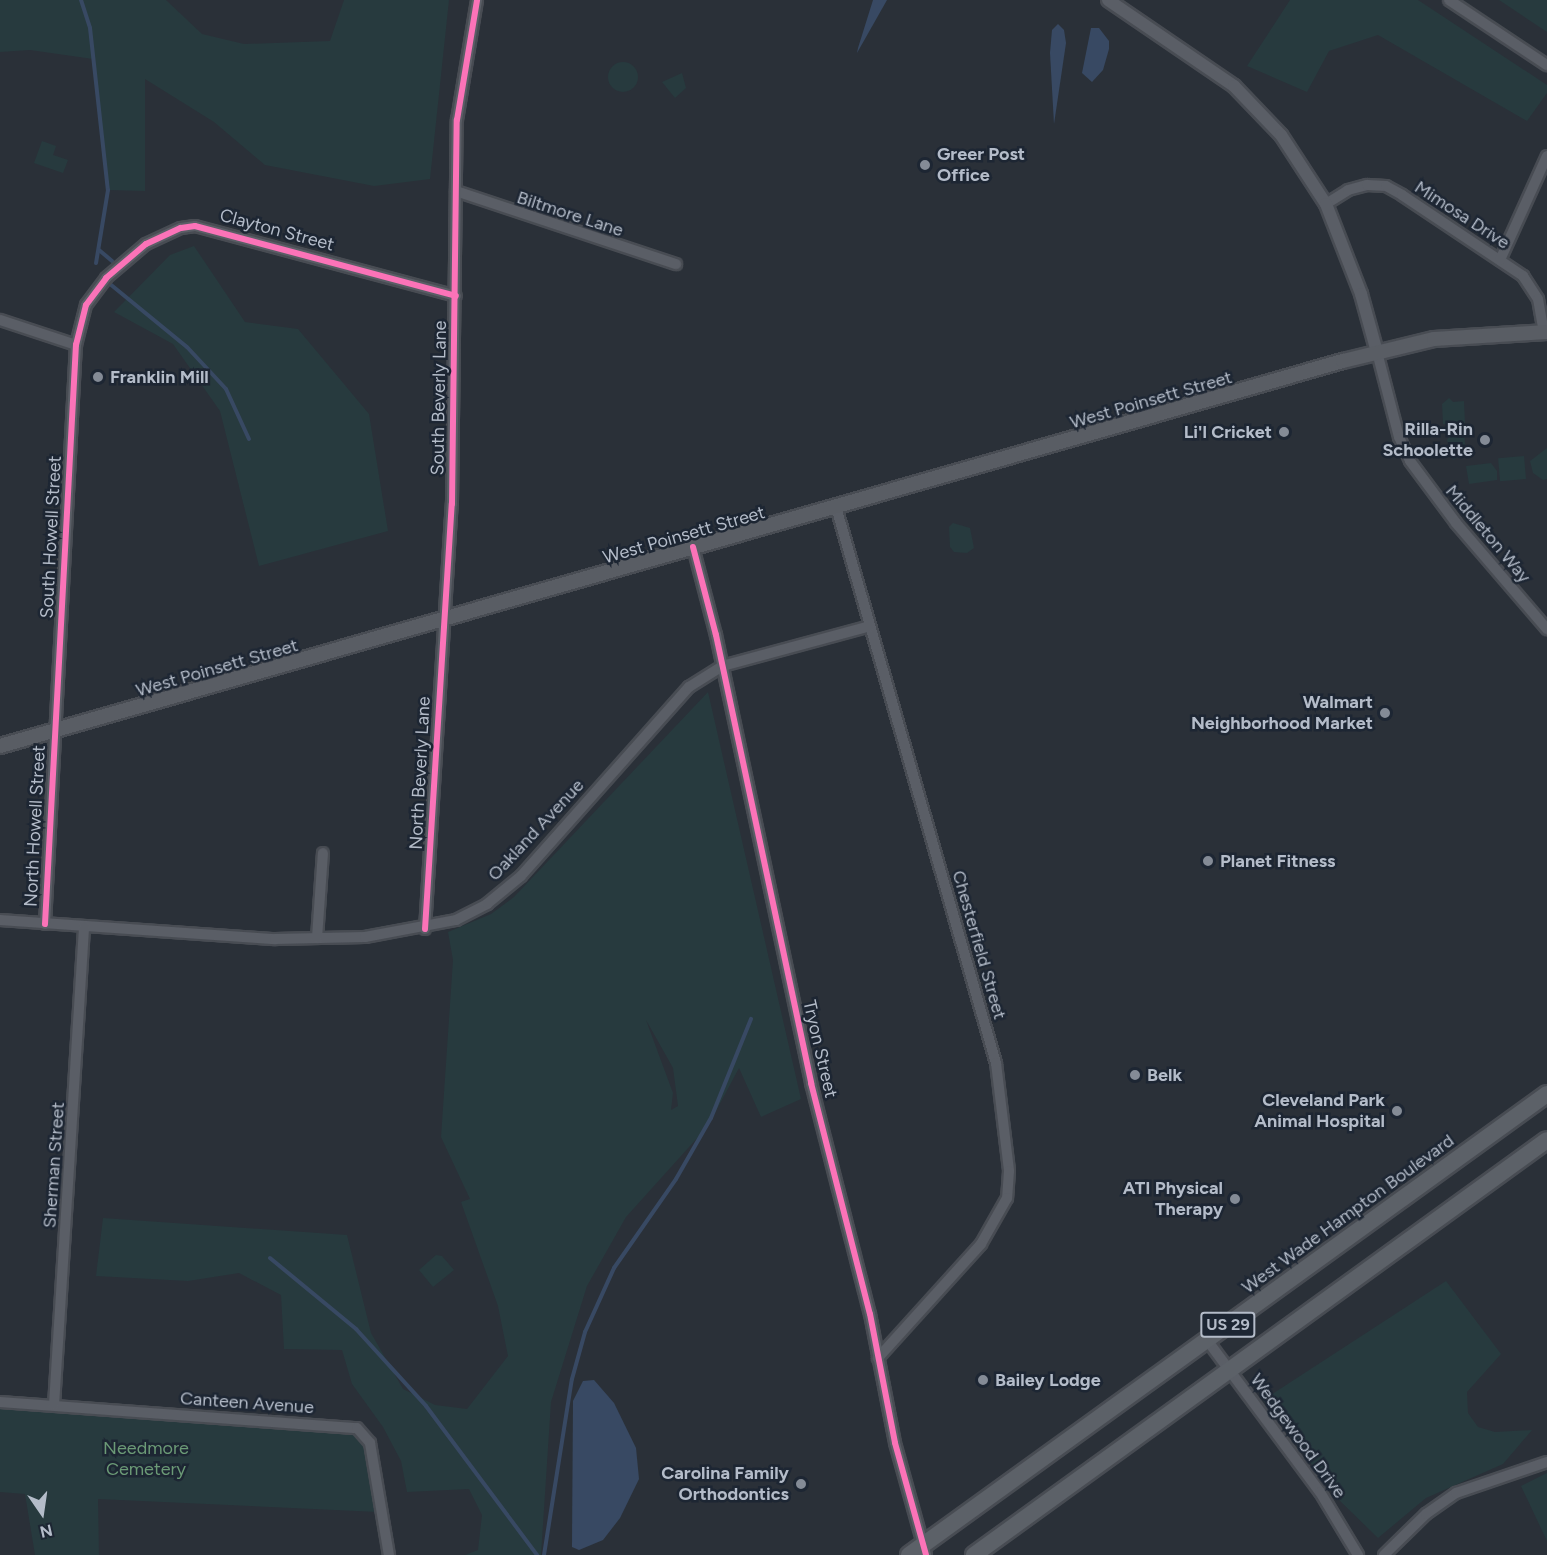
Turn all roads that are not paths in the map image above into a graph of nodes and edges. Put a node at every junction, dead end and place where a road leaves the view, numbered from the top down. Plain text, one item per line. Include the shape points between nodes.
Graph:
1 (477, 0) edge
2 (1108, 0) edge
3 (1449, 0) edge
4 (1547, 65) edge
5 (1547, 156) edge
6 (456, 191) junction
7 (1326, 204) junction
8 (1500, 260) junction
9 (676, 264) dead end
10 (456, 296) junction
11 (0, 320) edge
12 (1546, 332) edge
13 (76, 345) junction
14 (1377, 352) junction
15 (836, 507) junction
16 (693, 548) junction
17 (445, 619) junction
18 (870, 627) junction
19 (1547, 629) edge
20 (722, 666) junction
21 (55, 730) junction
22 (0, 746) edge
23 (323, 853) dead end
24 (0, 920) edge
25 (45, 924) junction
26 (84, 927) junction
27 (425, 929) junction
28 (317, 938) junction
29 (1547, 1094) edge
30 (1547, 1140) edge
31 (1207, 1340) junction
32 (878, 1358) junction
33 (1230, 1370) junction
34 (0, 1402) edge
35 (54, 1405) junction
36 (1547, 1462) edge
37 (925, 1550) edge
38 (389, 1555) edge
39 (909, 1555) edge
40 (974, 1555) edge
41 (1358, 1555) edge
42 (1384, 1555) edge

1 - 6 street, South Beverly Lane via 459,99
2 - 7 street via 1234,86 1281,135
3 - 4 street
5 - 8 street
6 - 9 street, Biltmore Lane
6 - 10 street, South Beverly Lane
7 - 8 street, Mimosa Drive via 1361,185 1386,186
7 - 14 street via 1361,294
8 - 12 street, Mimosa Drive via 1533,287
10 - 13 street, Clayton Street via 195,226 169,232 146,244 105,278 86,305
10 - 17 street, South Beverly Lane
11 - 13 street
12 - 14 main road, West Poinsett Street via 1434,339
13 - 21 street, South Howell Street
14 - 15 main road, West Poinsett Street
14 - 19 street, Middleton Way via 1399,437 1410,461 1456,523
15 - 16 main road, West Poinsett Street
15 - 18 street, Chesterfield Street
16 - 17 main road, West Poinsett Street
16 - 20 street, Tryon Street
17 - 21 main road, West Poinsett Street
17 - 27 street, North Beverly Lane
18 - 20 street, Oakland Avenue
18 - 32 street, Chesterfield Street via 996,1063 1009,1171 1007,1198 981,1244
20 - 27 street, Oakland Avenue via 689,687 508,888 468,915
20 - 32 street, Tryon Street via 812,1083 854,1243
21 - 22 main road, West Poinsett Street
21 - 25 street, North Howell Street
23 - 28 street
24 - 25 street, Oakland Avenue
25 - 26 street, Oakland Avenue
26 - 28 street, Oakland Avenue via 220,937
26 - 35 street, Sherman Street
27 - 28 street, Oakland Avenue
29 - 31 main road, West Wade Hampton Boulevard / US 29
30 - 33 main road, US 29
31 - 33 street, Wedgewood Drive
31 - 37 main road, West Wade Hampton Boulevard / US 29
32 - 37 street, Tryon Street via 895,1443
33 - 40 main road, US 29
33 - 41 street, Wedgewood Drive via 1320,1492
34 - 35 street, Canteen Avenue
35 - 38 street, Canteen Avenue via 357,1428 370,1443
36 - 42 street via 1456,1493 1426,1514
37 - 39 main road, West Wade Hampton Boulevard / US 29

